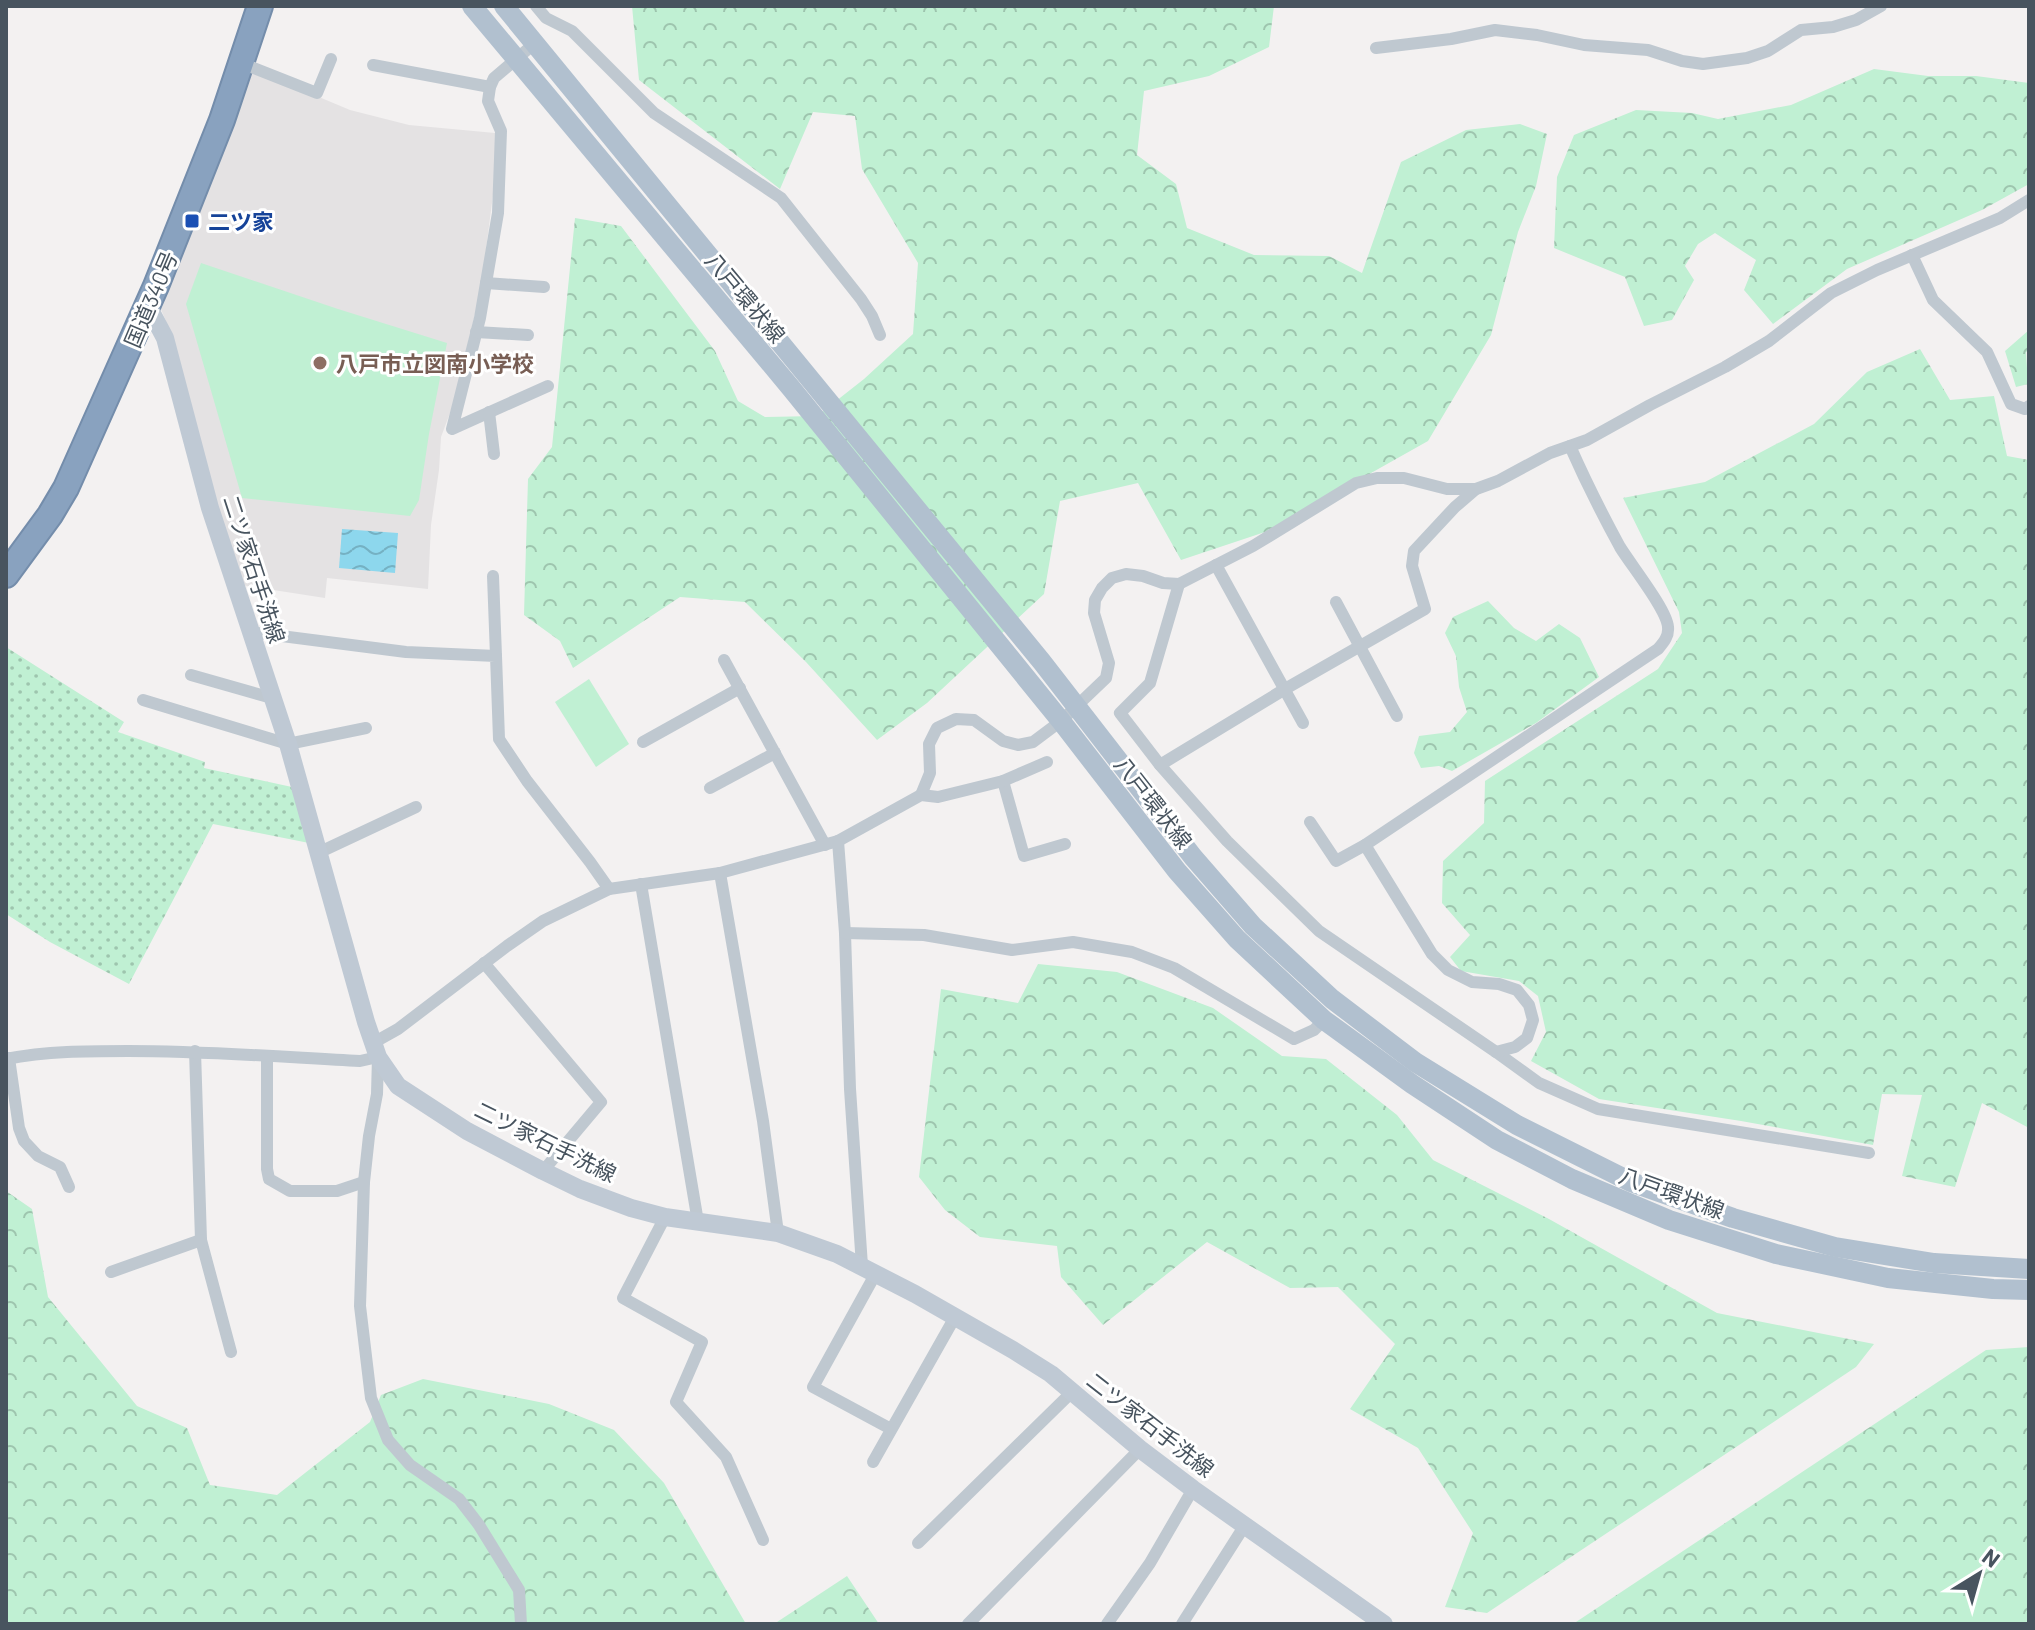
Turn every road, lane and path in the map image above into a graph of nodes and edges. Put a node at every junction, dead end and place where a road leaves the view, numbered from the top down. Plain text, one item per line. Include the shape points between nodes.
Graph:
1 (260, 6) edge
2 (472, 6) edge
3 (504, 6) edge
4 (536, 6) edge
5 (1881, 6) edge
6 (535, 43) junction
7 (1376, 48) dead end
8 (331, 59) dead end
9 (516, 60) junction
10 (241, 63) junction
11 (373, 65) dead end
12 (490, 87) junction
13 (2029, 200) edge
14 (1912, 255) junction
15 (486, 283) junction
16 (544, 287) dead end
17 (148, 306) junction
18 (476, 332) junction
19 (528, 335) dead end
20 (880, 335) dead end
21 (799, 382) junction
22 (548, 386) dead end
23 (2029, 406) edge
24 (489, 412) junction
25 (1570, 446) junction
26 (494, 454) dead end
27 (1476, 489) junction
28 (1216, 565) junction
29 (6, 575) edge
30 (493, 576) dead end
31 (1179, 584) junction
32 (1336, 602) dead end
33 (250, 632) junction
34 (1360, 646) junction
35 (496, 656) junction
36 (724, 660) dead end
37 (191, 675) dead end
38 (740, 688) junction
39 (1285, 689) junction
40 (272, 698) junction
41 (143, 700) dead end
42 (1077, 706) junction
43 (1397, 716) dead end
44 (1061, 721) junction
45 (1303, 723) dead end
46 (366, 728) dead end
47 (643, 742) dead end
48 (288, 744) junction
49 (775, 753) junction
50 (1047, 762) dead end
51 (1160, 765) junction
52 (1003, 781) junction
53 (710, 788) dead end
54 (921, 795) junction
55 (416, 807) dead end
56 (1310, 822) dead end
57 (831, 843) junction
58 (1065, 844) dead end
59 (1365, 845) junction
60 (320, 852) junction
61 (720, 873) junction
62 (641, 884) junction
63 (609, 889) junction
64 (845, 933) junction
65 (484, 963) junction
66 (1324, 1020) junction
67 (376, 1050) junction
68 (195, 1051) junction
69 (1496, 1052) junction
70 (267, 1056) junction
71 (7, 1058) edge
72 (1869, 1153) dead end
73 (543, 1171) junction
74 (364, 1182) junction
75 (69, 1187) dead end
76 (665, 1217) junction
77 (698, 1222) junction
78 (778, 1233) junction
79 (201, 1240) junction
80 (869, 1269) junction
81 (2029, 1269) edge
82 (111, 1272) dead end
83 (2029, 1290) edge
84 (955, 1317) junction
85 (231, 1352) dead end
86 (1072, 1392) junction
87 (891, 1429) junction
88 (1140, 1449) junction
89 (873, 1462) dead end
90 (1193, 1489) junction
91 (1245, 1525) junction
92 (763, 1540) dead end
93 (918, 1543) dead end
94 (521, 1624) edge
95 (968, 1624) edge
96 (1107, 1624) edge
97 (1182, 1624) edge
98 (1384, 1624) edge

1 - 10 highway, 国道340号
2 - 9 main road, 八戸環状線
3 - 6 main road, 八戸環状線
4 - 20 street via 546,18 572,31 654,113 781,198 861,299
5 - 7 street via 1833,27 1801,30 1747,58 1703,64 1648,50 1495,30
6 - 9 street
6 - 21 main road, 八戸環状線
8 - 10 street via 317,93
9 - 12 street
9 - 21 main road, 八戸環状線
10 - 17 highway, 国道340号
11 - 12 street
12 - 15 street via 488,101 501,131 498,213
13 - 14 street
14 - 23 street via 1933,300 1987,352 2011,404
14 - 25 street via 1831,293 1725,367
15 - 16 street
15 - 18 street
17 - 29 highway, 国道340号 via 66,488
17 - 33 street, 二ツ家石手洗線 via 165,338
18 - 19 street
18 - 24 street via 452,429
21 - 42 main road, 八戸環状線
21 - 44 main road, 八戸環状線
22 - 24 street
24 - 26 street
25 - 27 street
25 - 59 street via 1621,548 1665,614 1666,639
27 - 28 street via 1447,489 1404,478 1356,483
27 - 34 street via 1414,551 1412,566 1425,609
28 - 31 street
28 - 39 street
30 - 35 street
31 - 42 street via 1126,574 1102,588 1094,613 1109,663 1106,678
31 - 51 street via 1150,683 1120,713
32 - 34 street
33 - 35 street via 406,652
33 - 40 street, 二ツ家石手洗線
34 - 39 street
34 - 43 street
35 - 63 street via 499,739
36 - 38 street
37 - 40 street
38 - 47 street
38 - 49 street
39 - 45 street
39 - 51 street
40 - 48 street, 二ツ家石手洗線
41 - 48 street
42 - 44 street
42 - 81 main road, 八戸環状線 via 1253,926 1332,999 1415,1062 1517,1125 1631,1182 1835,1247 1934,1263
44 - 54 street via 1033,742 1018,745 974,720 956,719 937,728 929,744 930,773
44 - 66 main road, 八戸環状線 via 1177,871 1237,939
46 - 48 street
48 - 60 street, 二ツ家石手洗線
49 - 53 street
49 - 57 street
50 - 52 street
51 - 69 street via 1227,841 1319,931
52 - 54 street via 938,797
52 - 58 street via 1024,856
54 - 57 street
55 - 60 street
56 - 59 street via 1336,861
57 - 61 street
57 - 64 street
59 - 69 street via 1432,954 1448,970 1472,982 1517,990 1529,1005 1533,1020 1527,1038
60 - 67 street, 二ツ家石手洗線
61 - 62 street
61 - 78 street
62 - 63 street
62 - 77 street
63 - 65 street via 543,921
64 - 66 street via 924,935 1012,950 1073,942 1132,952 1174,968 1294,1039
64 - 80 street via 850,1089
65 - 67 street
65 - 73 street via 601,1102
66 - 83 main road, 八戸環状線 via 1497,1140 1669,1220 1776,1254 1888,1278
67 - 70 street via 360,1061
67 - 73 street, 二ツ家石手洗線 via 398,1086
67 - 74 street via 377,1094
68 - 70 street
68 - 71 street via 50,1052
68 - 79 street
69 - 72 street via 1539,1083 1598,1109
70 - 74 street via 269,1179 290,1191 337,1191
71 - 75 street via 24,1141 60,1167
73 - 76 street, 二ツ家石手洗線
74 - 94 street via 360,1306 371,1398 388,1440 410,1465 459,1499 479,1525 519,1590
76 - 77 street, 二ツ家石手洗線
76 - 92 street via 623,1298 702,1342 676,1402 726,1457
77 - 78 street, 二ツ家石手洗線
78 - 80 street, 二ツ家石手洗線
79 - 82 street
79 - 85 street
80 - 84 street, 二ツ家石手洗線
80 - 87 street via 813,1387
84 - 86 street, 二ツ家石手洗線
84 - 87 street
86 - 88 street, 二ツ家石手洗線
86 - 93 street
87 - 89 street
88 - 90 street, 二ツ家石手洗線
88 - 95 street
90 - 91 street, 二ツ家石手洗線
90 - 96 street
91 - 97 street
91 - 98 street, 二ツ家石手洗線

